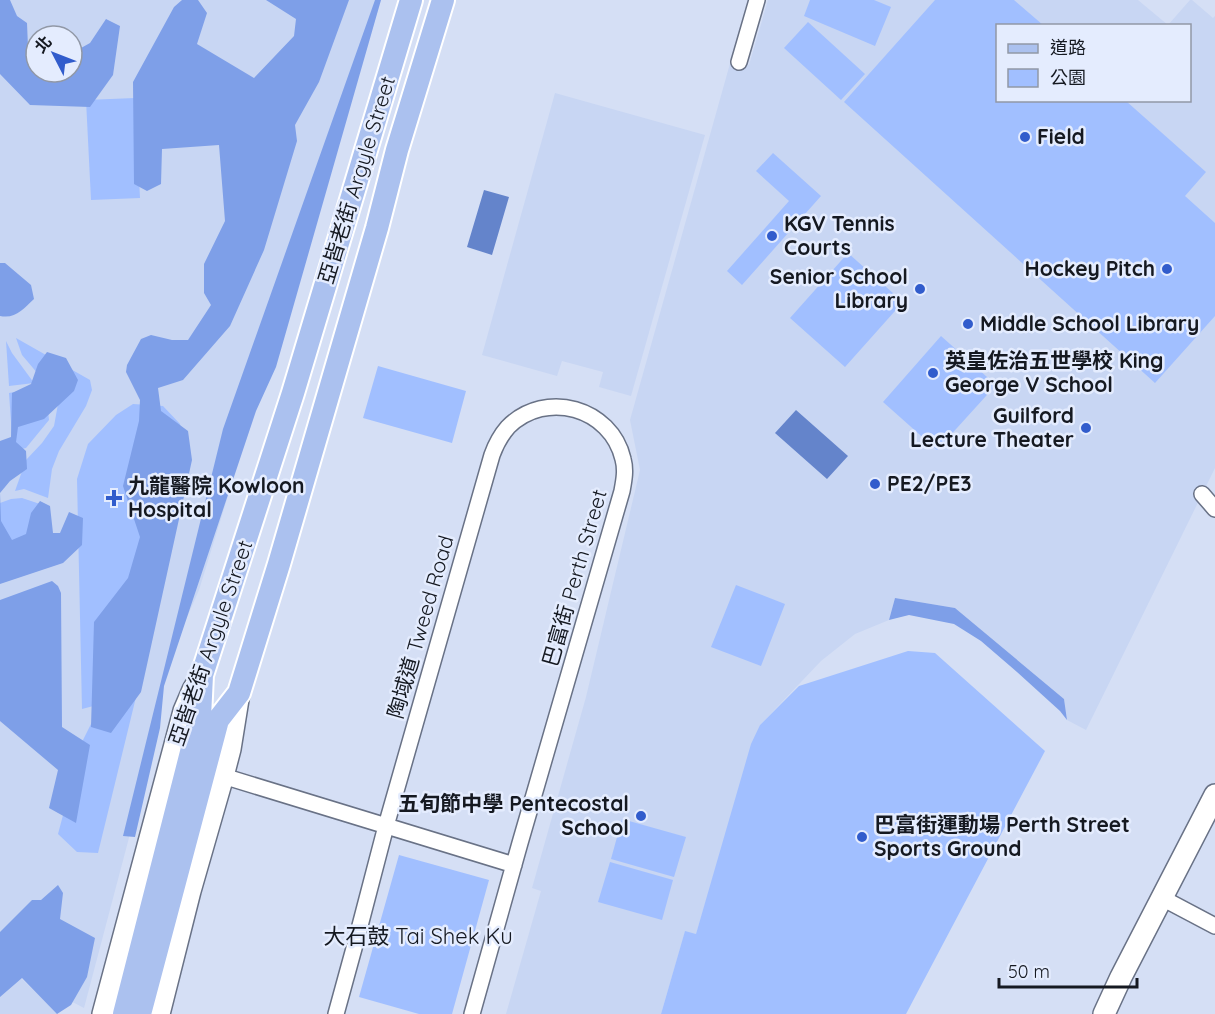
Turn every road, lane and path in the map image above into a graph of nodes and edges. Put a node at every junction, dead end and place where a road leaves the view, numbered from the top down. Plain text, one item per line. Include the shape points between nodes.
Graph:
1 (411, 0) edge
2 (443, 0) edge
3 (757, 0) edge
4 (740, 62) dead end
5 (498, 440) joint
6 (1202, 494) dead end
7 (1215, 509) edge
8 (202, 675) junction
9 (239, 693) junction
10 (209, 718) junction
11 (223, 776) junction
12 (1215, 795) edge
13 (386, 826) junction
14 (514, 865) junction
15 (1162, 898) junction
16 (1215, 926) edge
17 (103, 1014) edge
18 (124, 1014) edge
19 (140, 1014) edge
20 (159, 1014) edge
21 (336, 1014) edge
22 (472, 1014) edge
23 (1104, 1014) edge

1 - 8 main road, 亞皆老街 Argyle Street
2 - 9 main road, 亞皆老街 Argyle Street
3 - 4 street
5 - 13 street, 陶域道 Tweed Road
5 - 14 street, 巴富街 Perth Street via 520,417 535,410 551,406 583,411 598,419 618,444 625,476
6 - 7 street
8 - 10 main road
8 - 17 main road, 亞皆老街 Argyle Street via 184,711
9 - 10 main road
9 - 11 main road, 亞皆老街 Argyle Street
10 - 18 main road
10 - 19 main road
11 - 13 street
11 - 20 main road, 亞皆老街 Argyle Street
12 - 15 main road
13 - 14 street
13 - 21 street, 陶域道 Tweed Road
14 - 22 street, 巴富街 Perth Street
15 - 16 street
15 - 23 main road

